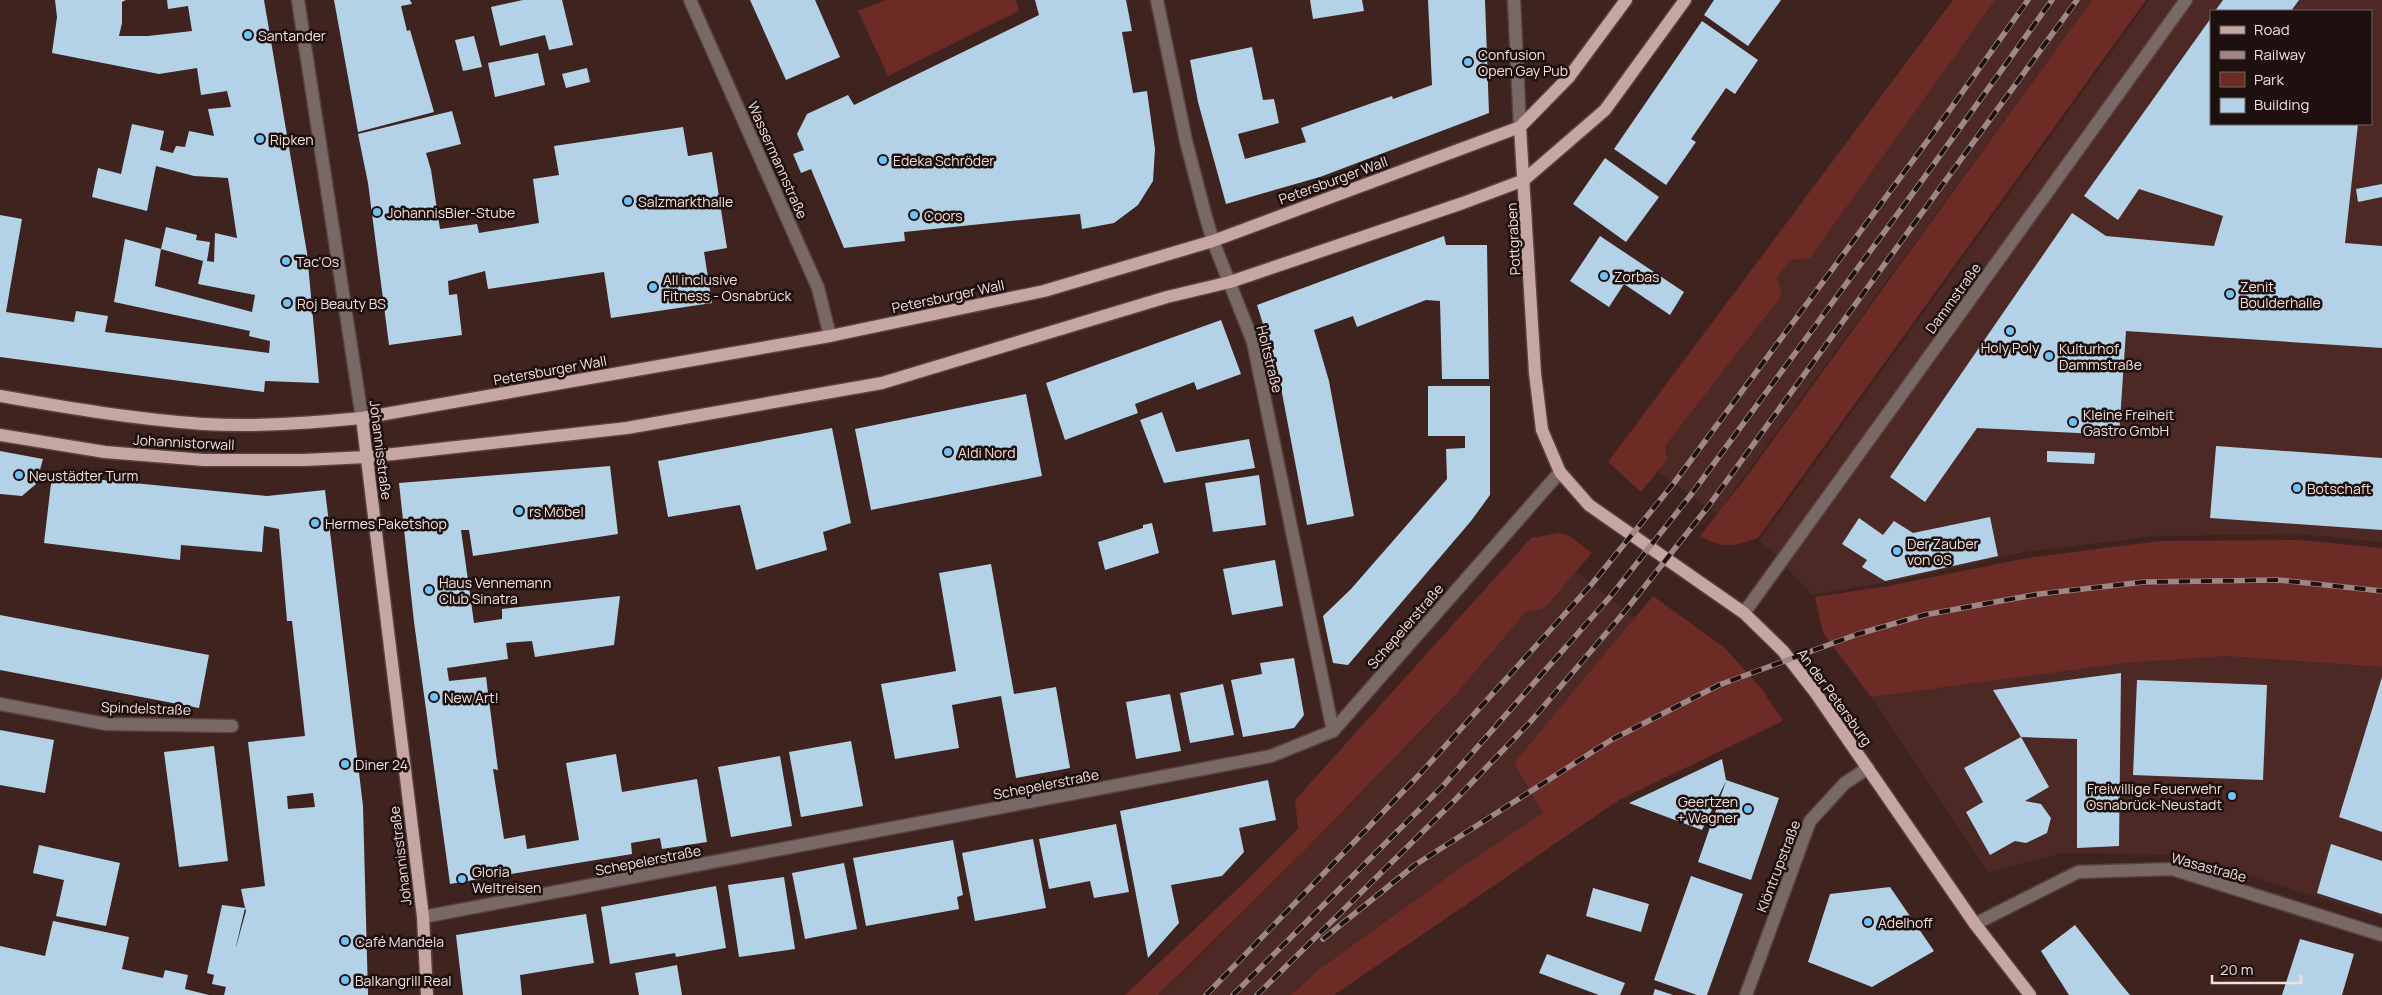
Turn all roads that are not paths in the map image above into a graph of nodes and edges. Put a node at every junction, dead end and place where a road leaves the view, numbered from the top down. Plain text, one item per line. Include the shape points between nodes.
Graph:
1 (298, 0) edge
2 (690, 0) edge
3 (1157, 0) edge
4 (1514, 0) edge
5 (1626, 0) edge
6 (1685, 0) edge
7 (2186, 0) edge
8 (1520, 127) junction
9 (1524, 180) junction
10 (1213, 241) junction
11 (1230, 282) junction
12 (830, 336) junction
13 (0, 396) edge
14 (362, 418) junction
15 (0, 435) edge
16 (367, 457) junction
17 (1560, 472) junction
18 (1744, 613) junction
19 (0, 704) edge
20 (232, 726) dead end
21 (1333, 731) junction
22 (1868, 768) junction
23 (423, 917) junction
24 (1975, 924) junction
25 (2382, 936) edge
26 (427, 995) edge
27 (1746, 995) edge
28 (2030, 995) edge

1 - 14 street, Johannisstraße
2 - 12 street, Wassermannstraße via 818,288
3 - 10 street, Holtstraße via 1186,141
4 - 8 street, Pottgraben
5 - 8 main road via 1569,78
6 - 9 main road via 1606,110
7 - 18 street, Dammstraße
8 - 9 main road, Pottgraben
8 - 10 main road, Petersburger Wall
9 - 11 main road
9 - 17 main road, Pottgraben via 1535,373 1542,430
10 - 11 street, Holtstraße
10 - 12 main road, Petersburger Wall via 1044,291
11 - 16 main road via 1166,297 882,383 627,428
11 - 21 street, Holtstraße via 1253,342
12 - 14 main road, Petersburger Wall
13 - 14 main road, Johannistorwall via 108,415 204,424 291,424
14 - 16 main road, Johannisstraße
15 - 16 main road, Johannistorwall via 105,452 204,460
16 - 23 main road, Johannisstraße
17 - 18 main road, An der Petersburg via 1588,505
17 - 21 street, Schepelerstraße
18 - 22 main road, An der Petersburg via 1783,651
19 - 20 street, Spindelstraße via 106,724
21 - 23 street, Schepelerstraße via 1271,756
22 - 24 main road, An der Petersburg
22 - 27 street, Klöntrupstraße via 1845,783 1810,821
23 - 26 main road, Johannisstraße
24 - 25 street, Wasastraße via 2078,872 2172,869
24 - 28 main road, An der Petersburg

